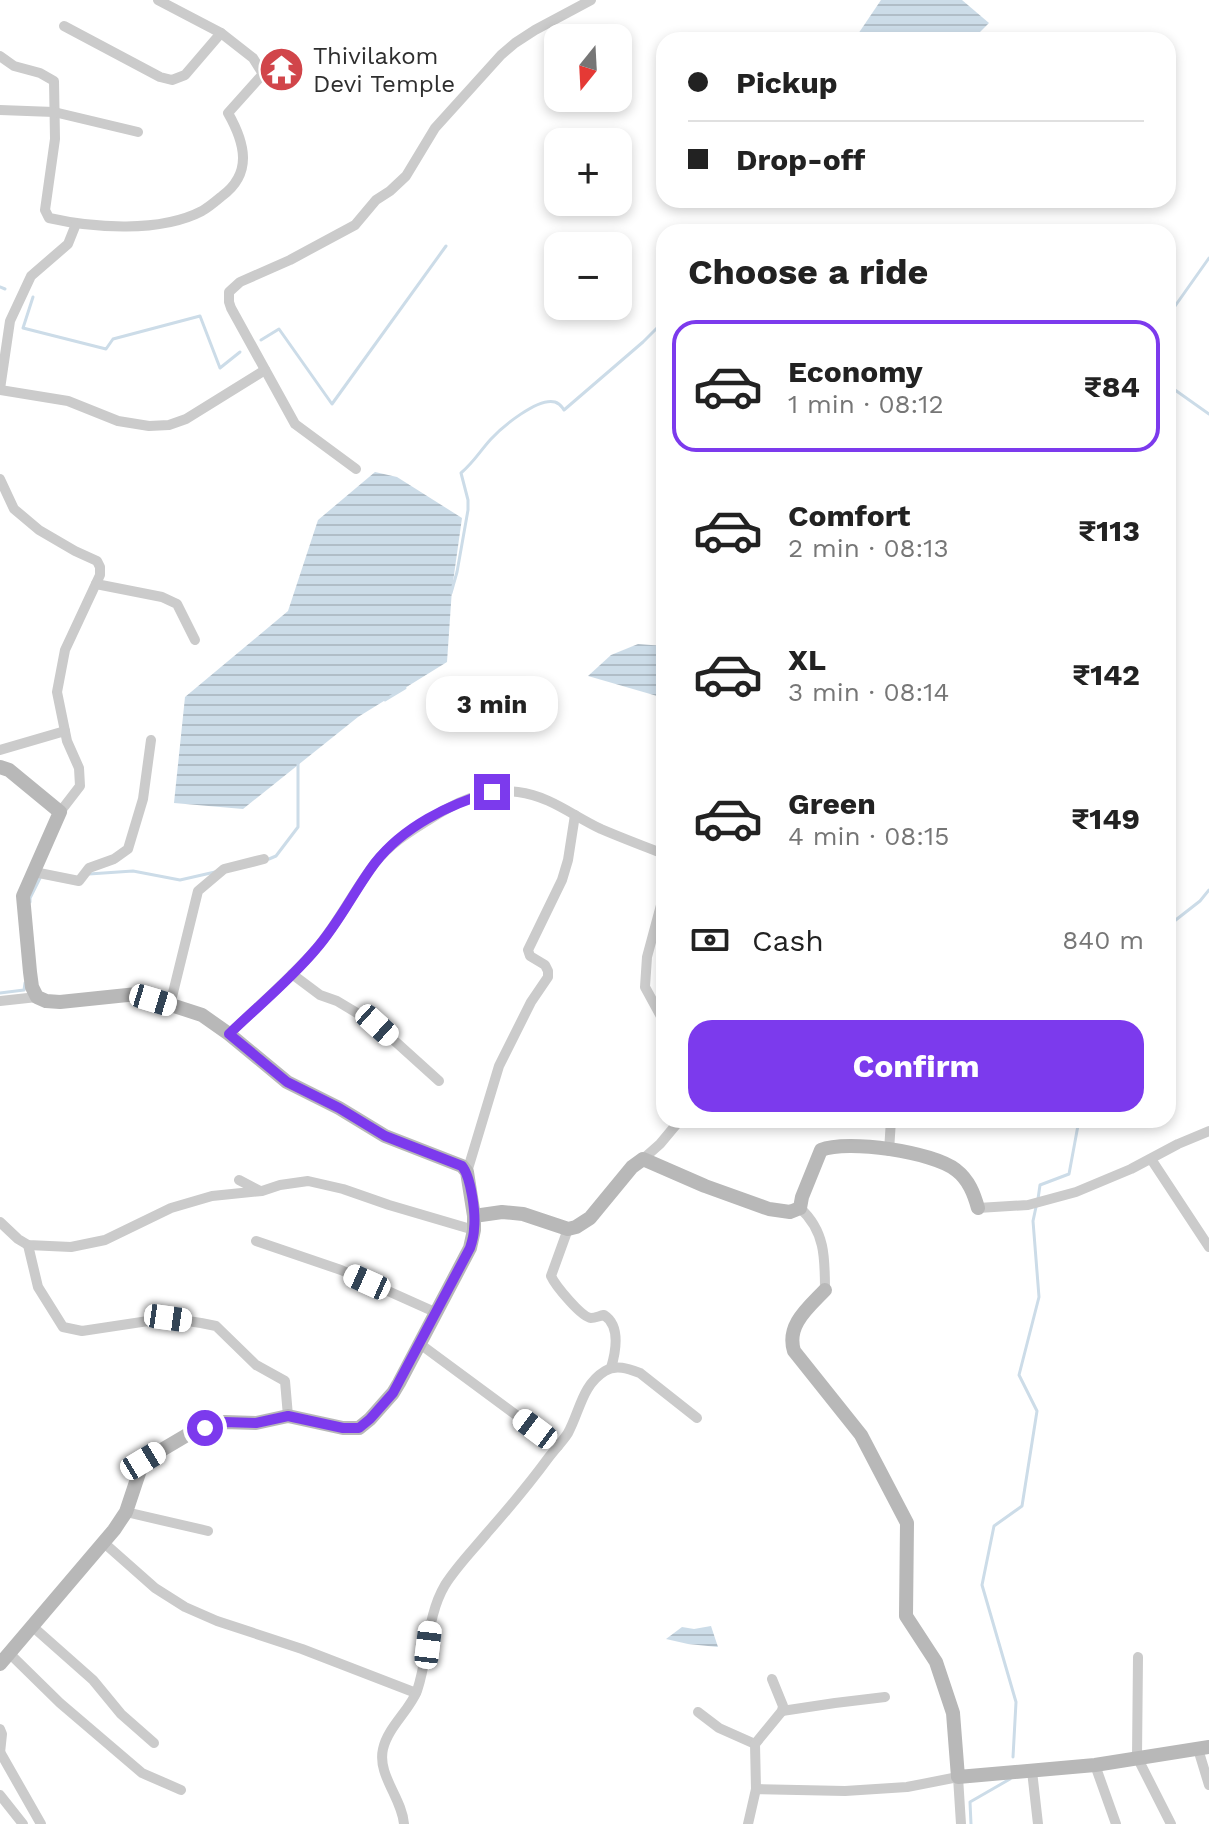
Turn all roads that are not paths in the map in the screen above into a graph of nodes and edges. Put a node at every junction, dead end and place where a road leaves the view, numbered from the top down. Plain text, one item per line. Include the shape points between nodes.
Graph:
1 (158, 0) edge
2 (591, 0) edge
3 (64, 26) dead end
4 (221, 33) junction
5 (0, 56) edge
6 (0, 110) edge
7 (54, 112) junction
8 (138, 132) dead end
9 (76, 224) junction
10 (265, 370) junction
11 (0, 389) edge
12 (356, 469) dead end
13 (0, 479) edge
14 (96, 584) junction
15 (195, 640) dead end
16 (65, 731) junction
17 (151, 740) dead end
18 (0, 750) edge
19 (0, 767) edge
20 (60, 812) junction
21 (575, 815) junction
22 (656, 851) edge
23 (264, 859) dead end
24 (34, 872) junction
25 (656, 924) edge
26 (292, 974) junction
27 (37, 997) junction
28 (0, 1001) edge
29 (170, 1005) junction
30 (656, 1007) edge
31 (229, 1034) junction
32 (439, 1081) dead end
33 (670, 1128) edge
34 (890, 1128) edge
35 (1209, 1131) edge
36 (889, 1151) junction
37 (643, 1159) junction
38 (1151, 1159) junction
39 (467, 1172) junction
40 (239, 1180) dead end
41 (262, 1191) junction
42 (800, 1208) junction
43 (978, 1208) joint
44 (0, 1222) edge
45 (474, 1223) junction
46 (568, 1229) junction
47 (256, 1241) dead end
48 (28, 1245) junction
49 (1209, 1247) edge
50 (825, 1290) joint
51 (437, 1313) junction
52 (420, 1344) junction
53 (611, 1368) junction
54 (288, 1416) junction
55 (697, 1418) dead end
56 (558, 1446) junction
57 (126, 1512) junction
58 (208, 1531) dead end
59 (103, 1542) junction
60 (32, 1626) junction
61 (1138, 1657) dead end
62 (5, 1659) edge
63 (772, 1679) dead end
64 (416, 1693) junction
65 (885, 1697) dead end
66 (782, 1711) junction
67 (698, 1712) dead end
68 (0, 1729) edge
69 (154, 1743) dead end
70 (755, 1744) junction
71 (1204, 1748) edge
72 (0, 1753) edge
73 (1137, 1757) junction
74 (1095, 1765) junction
75 (1032, 1771) junction
76 (958, 1777) junction
77 (1209, 1785) edge
78 (756, 1789) junction
79 (181, 1790) dead end
80 (0, 1795) edge
81 (23, 1824) edge
82 (41, 1824) edge
83 (404, 1824) edge
84 (748, 1824) edge
85 (961, 1824) edge
86 (1038, 1824) edge
87 (1116, 1824) edge
88 (1171, 1824) edge

1 - 4 street
2 - 10 street via 501,55 435,128 406,176 355,225 231,289 229,302
3 - 4 street via 172,80 185,75
4 - 9 street via 253,58 263,74 228,113 243,157 235,185 202,211 178,219 153,225
5 - 7 street via 54,81
6 - 7 street
7 - 8 street
7 - 9 street via 46,215
9 - 11 street via 68,244 31,276 10,321
10 - 11 street via 169,425 118,421 68,401
10 - 12 street via 295,424
13 - 14 street via 14,509 39,530 97,561
14 - 15 street via 177,604
14 - 16 street via 62,664 57,692
16 - 18 street
16 - 20 street via 80,786
17 - 24 street via 143,799 128,849 89,868 79,881
19 - 20 street
20 - 24 street
21 - 22 street
21 - 26 street via 555,802 515,792 492,792 443,809 388,848 317,948
21 - 39 street via 562,880 528,950 545,965 548,977 499,1066
23 - 29 street via 224,869 198,891
24 - 27 street via 23,896
25 - 30 street via 645,979
26 - 31 street
26 - 32 street via 377,1025
27 - 28 street
27 - 29 street via 60,1002 137,994
29 - 31 street via 202,1015
31 - 39 street via 287,1082 385,1136
33 - 37 street
34 - 36 street
35 - 38 street
36 - 42 street via 832,1146 821,1150
36 - 43 street via 924,1155 955,1169 967,1181
37 - 42 street via 769,1209
37 - 46 street via 590,1218
38 - 43 street via 1076,1192 1031,1204
38 - 49 street
39 - 45 street
40 - 41 street
41 - 45 street via 308,1181
41 - 48 street via 212,1196 171,1208 105,1240 71,1247
42 - 50 street via 816,1227 822,1246
44 - 48 street
45 - 46 street via 502,1212
45 - 51 street via 470,1248
46 - 53 street via 551,1276 586,1316 610,1318 616,1343
47 - 51 street via 341,1270
48 - 54 street via 38,1287 63,1327 82,1331 168,1318 216,1326 256,1365 285,1381
50 - 76 street via 793,1328 791,1341 861,1435 907,1523 906,1616 936,1662 953,1713
51 - 52 street
52 - 54 street via 393,1393 359,1428
52 - 56 street
53 - 55 street via 640,1373
53 - 56 street via 585,1391
54 - 57 street via 224,1422 152,1455 143,1461
56 - 64 street via 445,1586 431,1619
57 - 58 street
57 - 59 street
59 - 60 street
59 - 64 street via 185,1607
60 - 62 street
60 - 69 street
61 - 73 street
62 - 79 street via 142,1773
63 - 66 street
64 - 83 street via 382,1751
65 - 66 street
66 - 70 street
67 - 70 street
68 - 72 street
70 - 78 street
71 - 73 street
71 - 77 street
72 - 82 street
73 - 74 street
73 - 88 street
74 - 75 street
74 - 87 street
75 - 76 street
75 - 86 street
76 - 78 street via 845,1791
76 - 85 street
78 - 84 street
80 - 81 street

